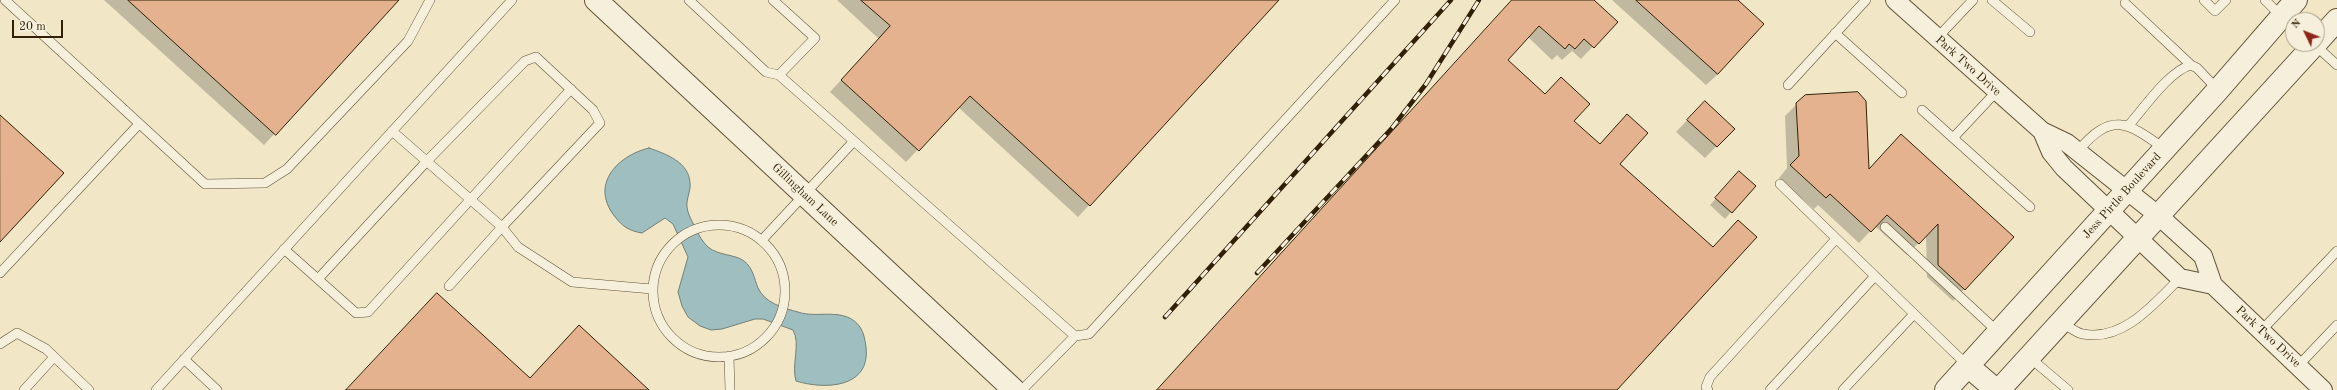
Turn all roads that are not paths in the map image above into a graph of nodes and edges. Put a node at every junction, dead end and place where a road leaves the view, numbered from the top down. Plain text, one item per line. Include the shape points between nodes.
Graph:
1 (5, 0) edge
2 (430, 0) edge
3 (512, 0) edge
4 (596, 0) edge
5 (689, 0) edge
6 (773, 0) edge
7 (1395, 0) edge
8 (1866, 0) edge
9 (1895, 0) edge
10 (1973, 0) edge
11 (1992, 0) edge
12 (2204, 0) edge
13 (2226, 0) edge
14 (2265, 0) edge
15 (2296, 0) edge
16 (2125, 3) dead end
17 (2291, 12) edge
18 (2285, 19) edge
19 (2337, 20) edge
20 (2285, 23) edge
21 (2030, 32) dead end
22 (1835, 33) junction
23 (2325, 33) edge
24 (1937, 38) junction
25 (2308, 52) edge
26 (2323, 52) edge
27 (2191, 65) junction
28 (2337, 65) edge
29 (779, 75) junction
30 (1788, 85) dead end
31 (571, 89) junction
32 (2218, 90) junction
33 (1997, 92) junction
34 (1902, 93) dead end
35 (1922, 110) dead end
36 (140, 124) junction
37 (2129, 126) junction
38 (392, 131) junction
39 (2042, 131) junction
40 (1953, 138) junction
41 (854, 141) junction
42 (2165, 149) junction
43 (2078, 151) junction
44 (427, 161) junction
45 (1780, 184) dead end
46 (2127, 190) junction
47 (804, 194) junction
48 (470, 199) junction
49 (2030, 208) dead end
50 (2109, 211) junction
51 (2159, 216) junction
52 (502, 227) junction
53 (1885, 227) dead end
54 (2139, 238) junction
55 (1836, 239) junction
56 (762, 240) junction
57 (284, 249) junction
58 (2337, 251) edge
59 (0, 273) edge
60 (1875, 276) junction
61 (2180, 278) junction
62 (318, 279) junction
63 (2213, 285) junction
64 (449, 286) dead end
65 (652, 289) junction
66 (1914, 314) junction
67 (2061, 322) junction
68 (2337, 325) edge
69 (2261, 331) junction
70 (1998, 332) junction
71 (1075, 336) junction
72 (0, 344) edge
73 (729, 356) junction
74 (54, 357) junction
75 (2030, 357) junction
76 (184, 359) junction
77 (1968, 366) junction
78 (2298, 366) junction
79 (24, 390) edge
80 (89, 390) edge
81 (156, 390) edge
82 (217, 390) edge
83 (730, 390) edge
84 (1014, 390) edge
85 (1022, 390) edge
86 (1708, 390) edge
87 (1770, 390) edge
88 (1843, 390) edge
89 (1946, 390) edge
90 (1996, 390) edge
91 (1999, 390) edge
92 (2068, 390) edge
93 (2323, 390) edge

1 - 36 lane
2 - 36 lane via 408,41 287,169 265,183 205,184
3 - 38 lane
4 - 47 street, Gillingham Lane
5 - 29 lane via 766,72
6 - 29 lane via 815,38
7 - 71 lane via 1090,334
8 - 22 lane
9 - 24 street, Park Two Drive
10 - 24 lane
11 - 21 lane
12 - 13 lane via 2216,11
14 - 18 lane
15 - 17 street, Jess Pirtle Boulevard
16 - 27 lane
19 - 23 street
20 - 32 street, Jess Pirtle Boulevard
22 - 30 lane
22 - 34 lane
24 - 33 street, Park Two Drive
25 - 51 street
26 - 28 lane
27 - 32 lane
27 - 37 lane via 2178,70
29 - 41 lane
31 - 44 lane via 536,57 525,62
31 - 48 lane
31 - 52 lane via 593,110 600,122
32 - 42 street, Jess Pirtle Boulevard
33 - 39 street, Park Two Drive
33 - 40 lane
35 - 40 lane
36 - 59 lane
37 - 42 lane via 2139,130
37 - 43 lane via 2108,126 2098,131
38 - 44 lane
38 - 57 lane
39 - 43 street, Park Two Drive
39 - 50 street, Park Two Drive via 2051,152 2064,168
40 - 49 lane
41 - 47 lane
41 - 71 lane
42 - 46 street, Jess Pirtle Boulevard
43 - 46 street, Park Two Drive
44 - 48 lane
44 - 62 lane
45 - 55 lane
46 - 50 street, Jess Pirtle Boulevard
46 - 51 street, Park Two Drive
47 - 56 lane
47 - 84 street, Gillingham Lane
48 - 52 lane
48 - 62 lane via 368,312 356,314
50 - 54 street, Park Two Drive
50 - 70 street, Jess Pirtle Boulevard
51 - 54 street
51 - 63 street, Park Two Drive via 2203,256
52 - 64 lane
52 - 65 lane via 518,246 572,282
53 - 70 lane
54 - 61 street, Park Two Drive
54 - 67 street
55 - 60 lane
55 - 86 lane via 1710,377 1706,387
56 - 65 lane via 744,229 724,224 702,226 683,235 667,249 656,268
56 - 73 lane via 777,257 785,278 785,301 777,322 764,340 744,352
57 - 62 lane
57 - 76 lane
58 - 69 lane
60 - 66 lane
60 - 87 lane
61 - 63 street
61 - 67 lane via 2153,305 2124,327 2102,334 2082,334
63 - 69 street, Park Two Drive
65 - 73 lane via 655,310 661,323 679,344 700,355
66 - 77 lane
66 - 88 lane
67 - 75 street
68 - 78 lane
69 - 78 street, Park Two Drive
70 - 77 street, Jess Pirtle Boulevard
71 - 85 lane
72 - 74 lane via 17,334 46,349
73 - 83 lane
74 - 79 lane
74 - 80 lane
75 - 91 street
75 - 92 lane
76 - 81 lane
76 - 82 lane
77 - 89 street, Jess Pirtle Boulevard
77 - 90 street
78 - 93 street, Park Two Drive

